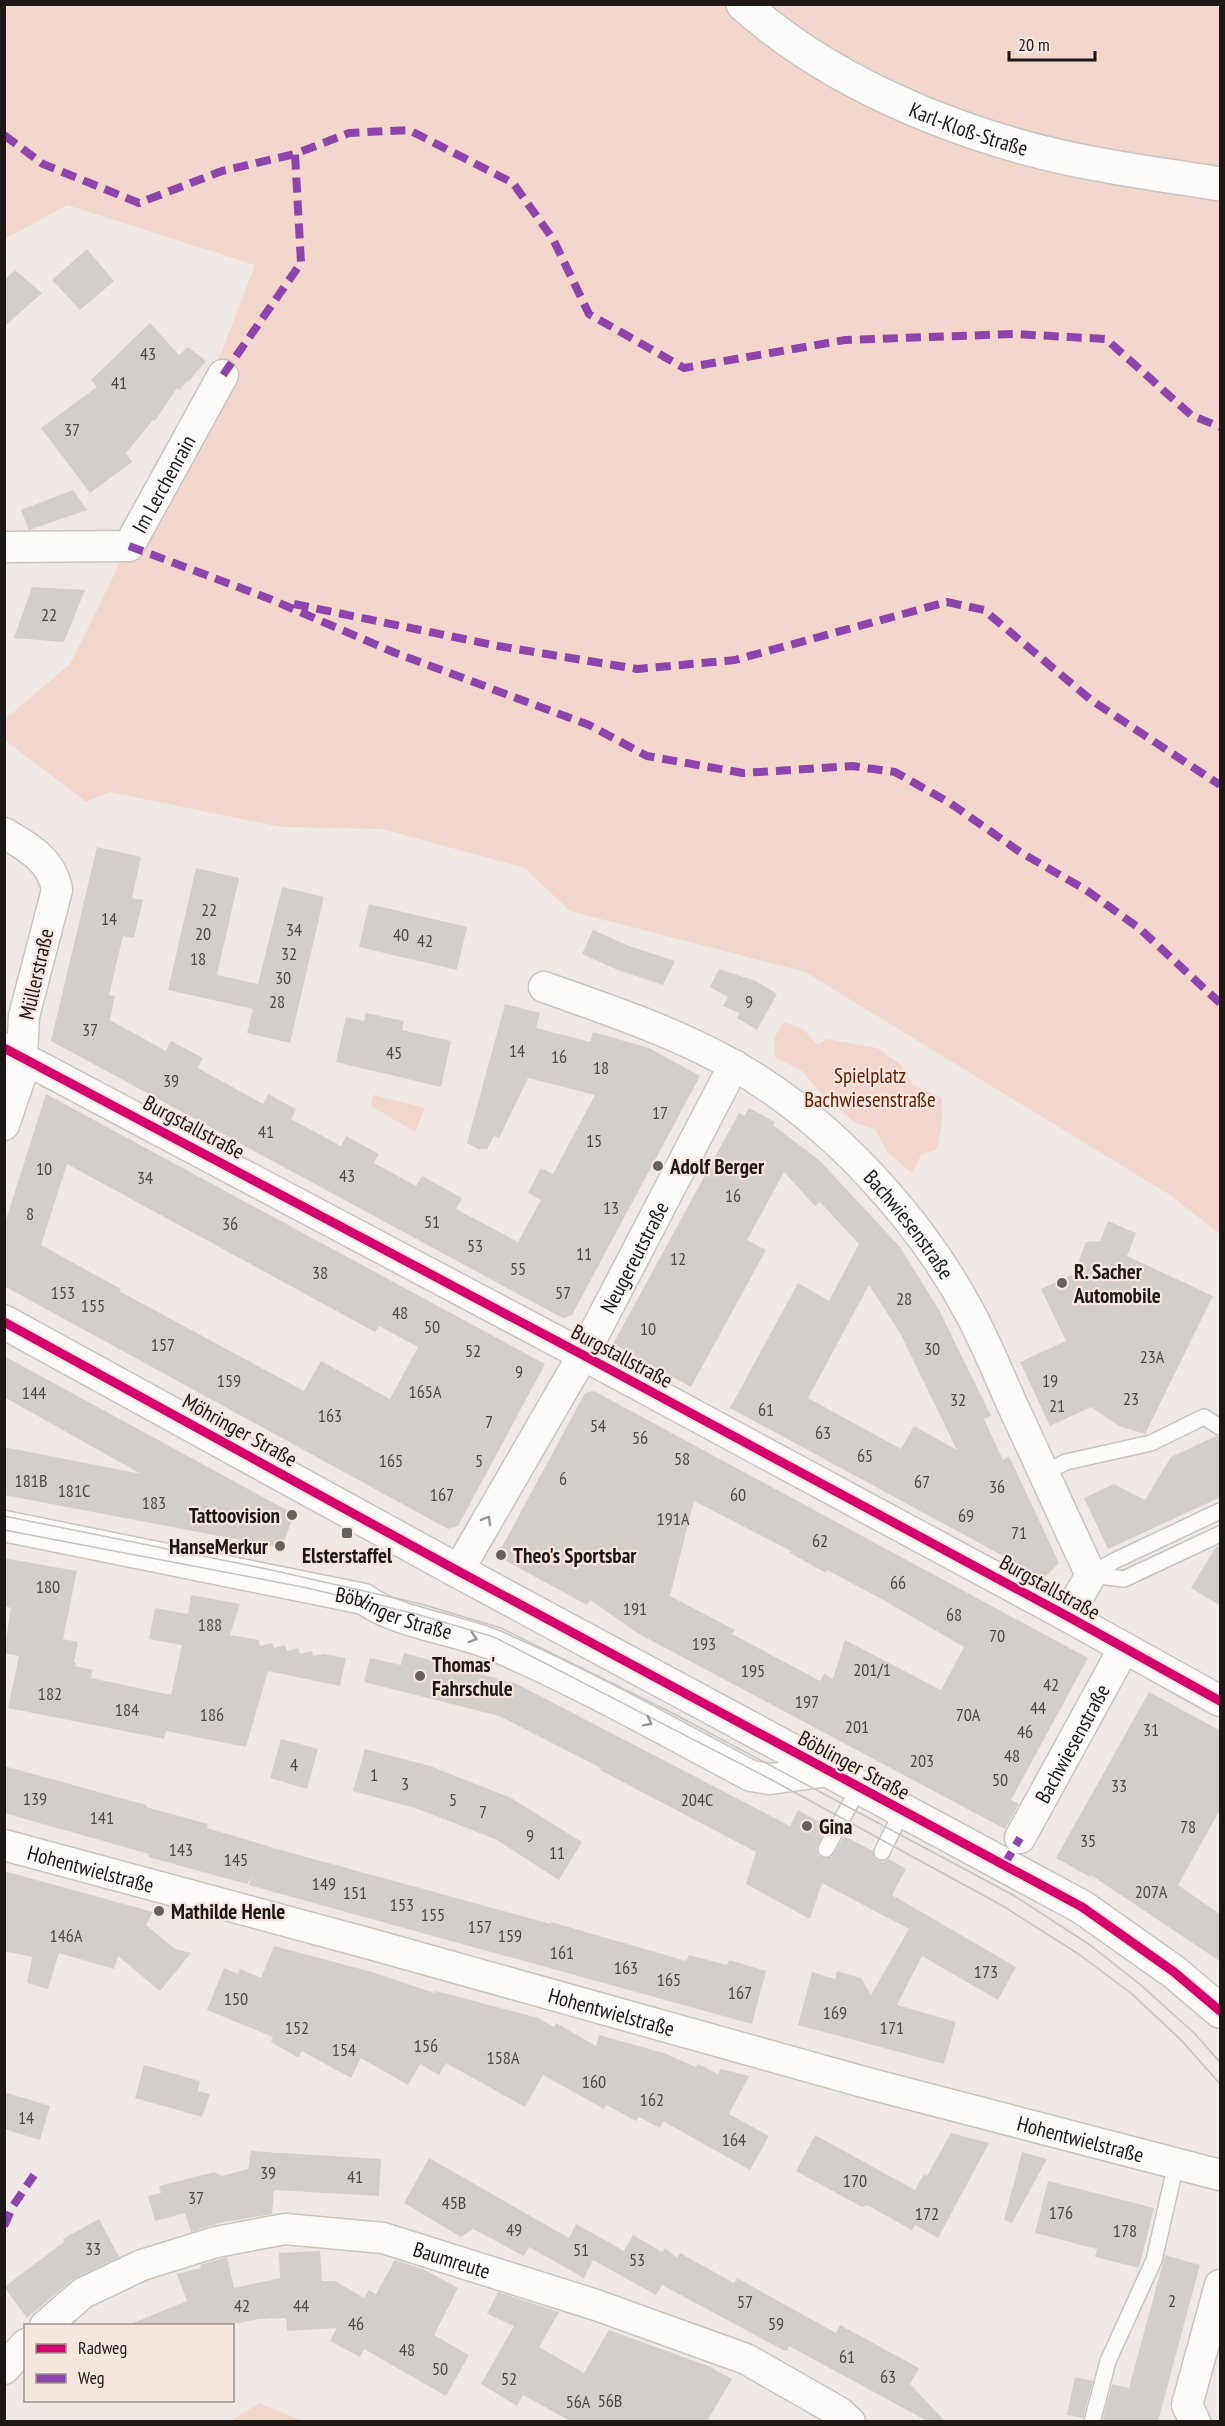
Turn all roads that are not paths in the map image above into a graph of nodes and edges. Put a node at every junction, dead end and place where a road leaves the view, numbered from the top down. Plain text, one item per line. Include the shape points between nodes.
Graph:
1 (743, 4) edge
2 (1221, 184) edge
3 (224, 375) dead end
4 (4, 547) edge
5 (4, 833) edge
6 (544, 987) dead end
7 (13, 1052) edge
8 (734, 1065) junction
9 (4, 1125) edge
10 (4, 1322) edge
11 (583, 1355) junction
12 (1221, 1427) edge
13 (1044, 1473) junction
14 (1221, 1511) edge
15 (4, 1526) edge
16 (1221, 1534) edge
17 (458, 1571) junction
18 (1091, 1575) junction
19 (1067, 1616) junction
20 (1125, 1648) junction
21 (1221, 1701) edge
22 (828, 1771) junction
23 (859, 1787) junction
24 (902, 1811) junction
25 (1020, 1838) dead end
26 (4, 1845) edge
27 (826, 1849) dead end
28 (882, 1852) dead end
29 (1221, 2011) edge
30 (1176, 2163) junction
31 (1221, 2175) edge
32 (1221, 2285) edge
33 (46, 2324) edge
34 (24, 2346) edge
35 (4, 2369) edge
36 (850, 2421) edge
37 (1092, 2421) edge
38 (1195, 2421) edge

1 - 2 street, Karl-Kloß-Straße via 783,37 838,72 955,125 1047,153
3 - 4 street, Im Lerchenrain via 129,546
5 - 7 street, Müllerstraße via 34,851 55,879 57,890
6 - 8 street, Bachwiesenstraße via 643,1022
7 - 9 street, Müllerstraße via 21,1075
7 - 11 street, Burgstallstraße
8 - 11 street, Neugereutstraße
8 - 13 street, Bachwiesenstraße via 790,1103 830,1137 908,1221 972,1316
10 - 17 street, Möhringer Straße
17 -> 11 street, Neugereutstraße
11 - 19 street, Burgstallstraße
12 - 13 lane via 1204,1417 1150,1443 1066,1462
13 - 18 street, Bachwiesenstraße
14 - 18 lane
15 -> 22 street, Böblinger Straße via 364,1599 377,1608 533,1662 751,1776 770,1779
16 - 18 lane via 1124,1579
17 - 22 street, Böblinger Straße
18 - 19 street
19 - 20 street, Burgstallstraße
20 - 21 street, Burgstallstraße
20 - 25 street, Bachwiesenstraße
22 - 23 street, Böblinger Straße
23 - 24 street, Böblinger Straße
23 - 27 lane
24 - 28 lane
24 - 29 street, Böblinger Straße via 1082,1907 1174,1971
26 - 30 street, Hohentwielstraße via 867,2083
30 - 31 street, Hohentwielstraße
30 - 37 lane via 1154,2260 1108,2361
32 - 38 street via 1187,2405
33 - 36 street, Baumreute via 83,2293 142,2265 216,2242 285,2229 383,2238 746,2359
34 - 35 street

